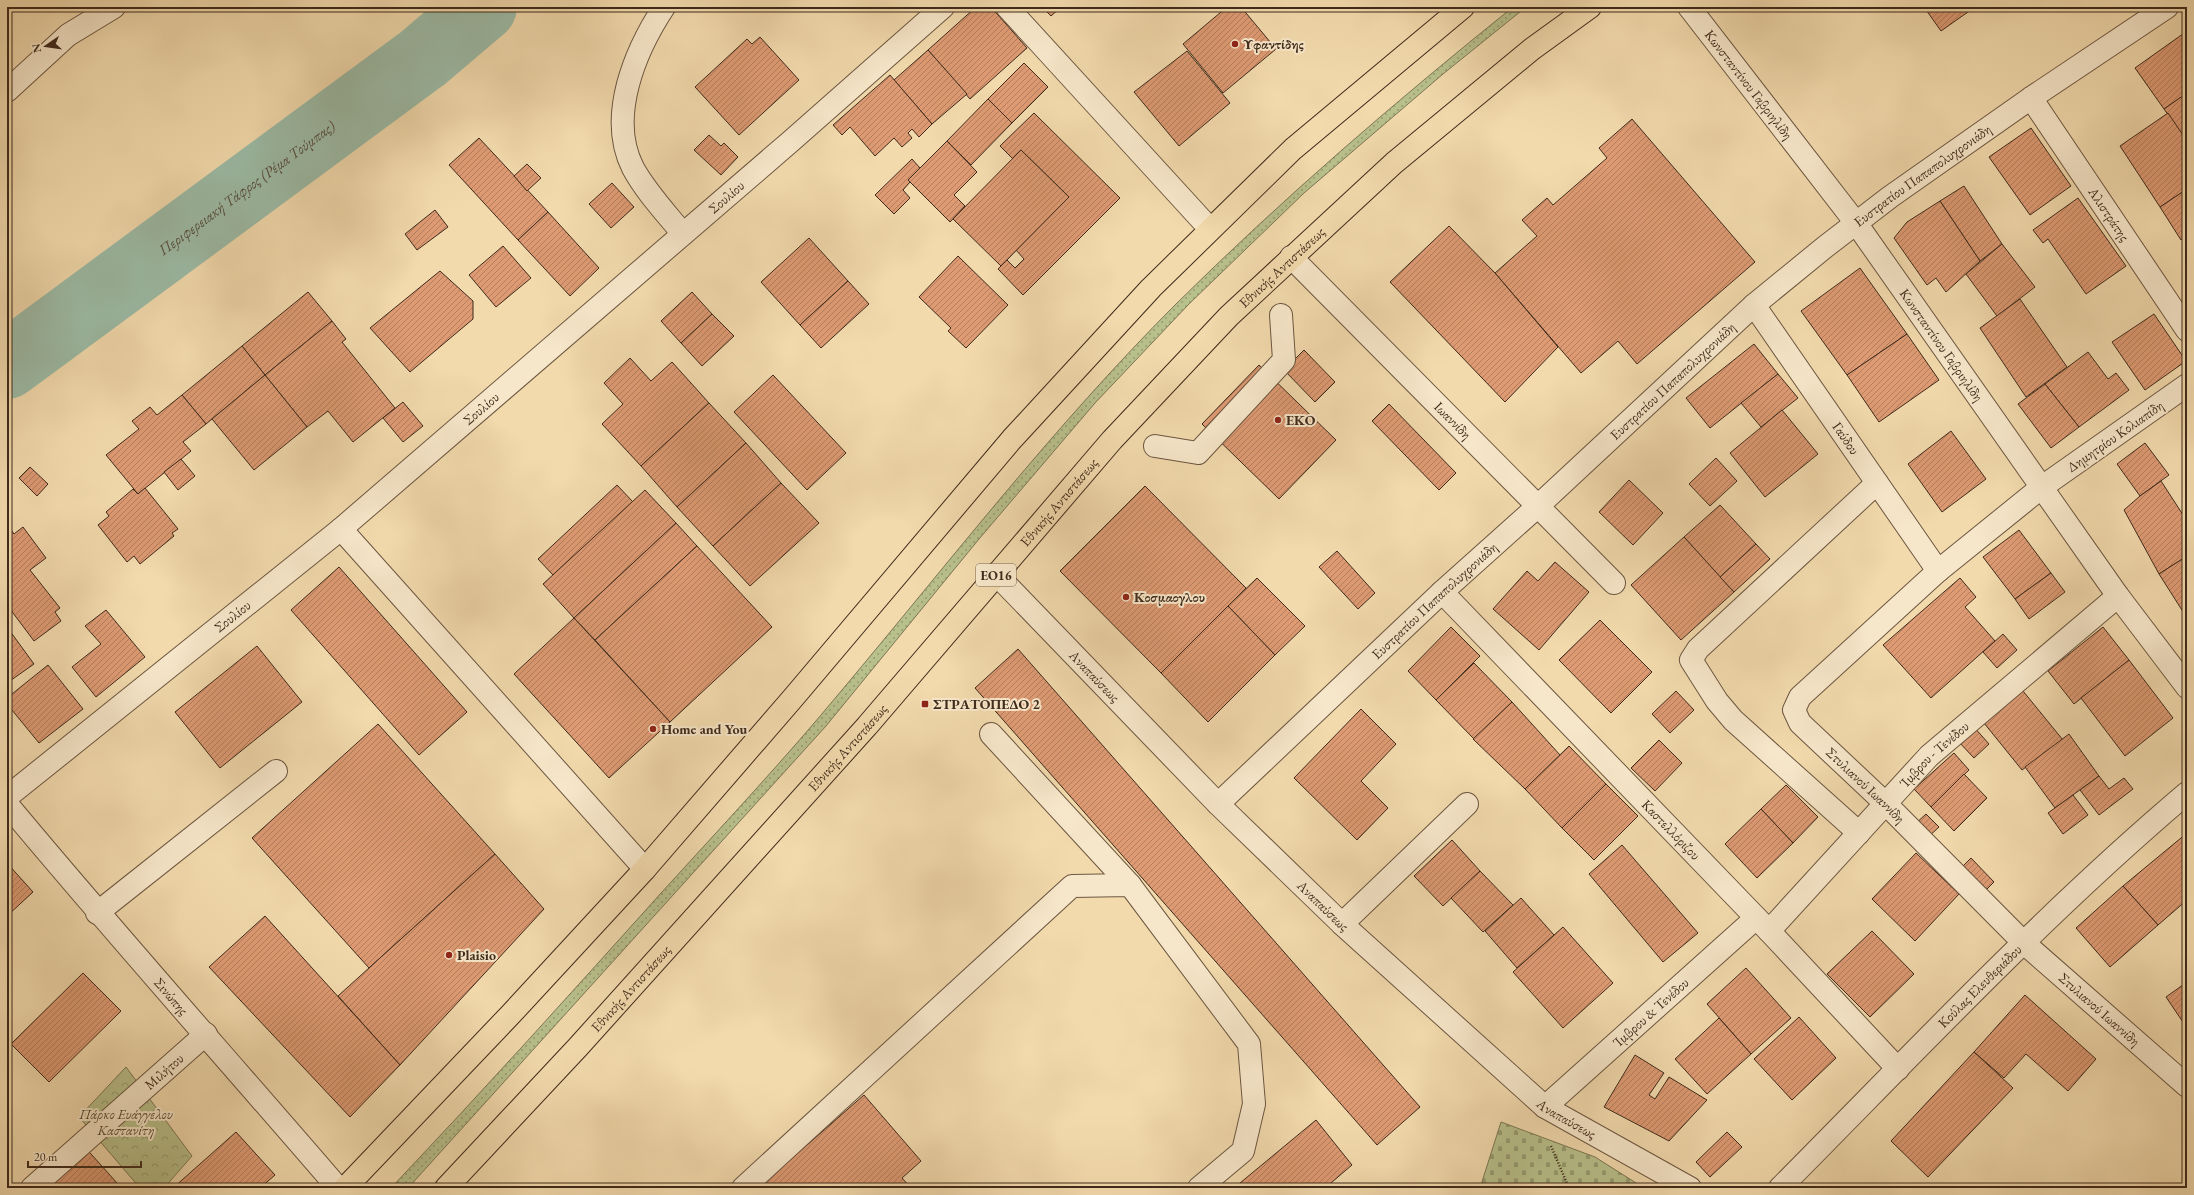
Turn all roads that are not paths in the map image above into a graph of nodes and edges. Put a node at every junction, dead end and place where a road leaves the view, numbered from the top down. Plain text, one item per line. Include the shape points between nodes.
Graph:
1 (114, 7) edge
2 (664, 7) edge
3 (943, 7) edge
4 (1007, 7) edge
5 (1463, 7) edge
6 (1590, 7) edge
7 (1689, 7) edge
8 (2167, 7) edge
9 (7, 90) edge
10 (2031, 98) junction
11 (1856, 223) junction
12 (1210, 229) junction
13 (683, 234) junction
14 (1291, 257) junction
15 (1754, 305) junction
16 (1281, 315) dead end
17 (2187, 330) edge
18 (2187, 385) edge
19 (1155, 446) dead end
20 (1877, 483) junction
21 (2042, 487) junction
22 (1538, 506) junction
23 (341, 529) junction
24 (1938, 571) junction
25 (996, 574) junction
26 (1614, 583) dead end
27 (1442, 592) junction
28 (2118, 596) junction
29 (2187, 687) edge
30 (991, 734) dead end
31 (276, 771) dead end
32 (2187, 793) edge
33 (7, 797) edge
34 (1885, 803) junction
35 (7, 804) edge
36 (1218, 804) junction
37 (1467, 804) dead end
38 (1859, 833) junction
39 (645, 869) junction
40 (1130, 885) junction
41 (97, 913) junction
42 (1342, 924) junction
43 (1762, 924) junction
44 (2024, 943) junction
45 (206, 1034) junction
46 (1898, 1069) junction
47 (2187, 1086) edge
48 (1545, 1107) junction
49 (32, 1188) edge
50 (338, 1188) edge
51 (345, 1188) edge
52 (446, 1188) edge
53 (743, 1188) edge
54 (1199, 1188) edge
55 (1690, 1188) edge
56 (1780, 1188) edge

1 - 9 street via 68,35
2 - 13 street via 650,29 631,74 623,115 623,135 632,166 640,180
3 - 13 street, Σουλίου
4 - 12 street
5 - 12 main road via 1293,150
6 - 14 main road, Εθνικής Αντιστάσεως / ΕΟ16 via 1532,48 1424,138
7 - 11 street, Κωνσταντίνου Γαβριηλίδη
8 - 10 street, Ευστρατίου Παπαπολυχρονιάδη
10 - 11 street, Ευστρατίου Παπαπολυχρονιάδη
10 - 17 street, Αλιστράτης
11 - 15 street, Ευστρατίου Παπαπολυχρονιάδη
11 - 21 street, Κωνσταντίνου Γαβριηλίδη
12 - 39 main road via 1130,310 1012,439
13 - 23 street, Σουλίου
14 - 22 street, Ιωαννίδη
14 - 25 main road, Εθνικής Αντιστάσεως / ΕΟ16 via 1229,316 1112,440
15 - 20 street, Γαύδου
15 - 22 street, Ευστρατίου Παπαπολυχρονιάδη
16 - 19 street via 1284,360 1198,453
18 - 21 street, Δημητρίου Κολιαπίδη
20 - 24 street, Γαύδου
20 - 38 street via 1698,649 1691,660 1717,701 1733,720
21 - 24 street, Στυλιανού Ιωαννίδη
21 - 28 street, Κωνσταντίνου Γαβριηλίδη
22 - 26 street, Ιωαννίδη
22 - 27 street, Ευστρατίου Παπαπολυχρονιάδη
23 - 33 street, Σουλίου
23 - 39 street
24 - 34 street, Στυλιανού Ιωαννίδη via 1800,697 1794,710 1800,723
25 - 36 street, Αναπαύσεως
25 - 52 main road, Εθνικής Αντιστάσεως / ΕΟ16 via 867,726 578,1047
27 - 36 street, Ευστρατίου Παπαπολυχρονιάδη
27 - 43 street, Καστελλόριζου
28 - 29 street, Κωνσταντίνου Γαβριηλίδη
28 - 34 street, Ίμβρου - Τενέδου via 1929,756
30 - 40 street
31 - 41 street
32 - 44 street, Κούλας Ελευθεριάδου via 2151,823
34 - 38 street, Ίμβρου - Τενέδου
34 - 44 street, Στυλιανού Ιωαννίδη
35 - 41 street, Σινώπης
36 - 42 street, Αναπαύσεως
37 - 42 street
38 - 43 street, Ίμβρου - Τενέδου
39 - 51 main road
40 - 53 street via 1072,886
40 - 54 street via 1249,1044 1254,1104 1243,1151
41 - 45 street, Σινώπης
42 - 48 street, Αναπαύσεως
43 - 46 street, Καστελλόριζου
43 - 48 street, Ίμβρου & Τενέδου
44 - 46 street, Κούλας Ελευθεριάδου
44 - 47 street, Στυλιανού Ιωαννίδη
45 - 49 street, Μιλήτου
45 - 50 street, Σινώπης
46 - 56 street, Κούλας Ελευθεριάδου
48 - 55 street, Αναπαύσεως

